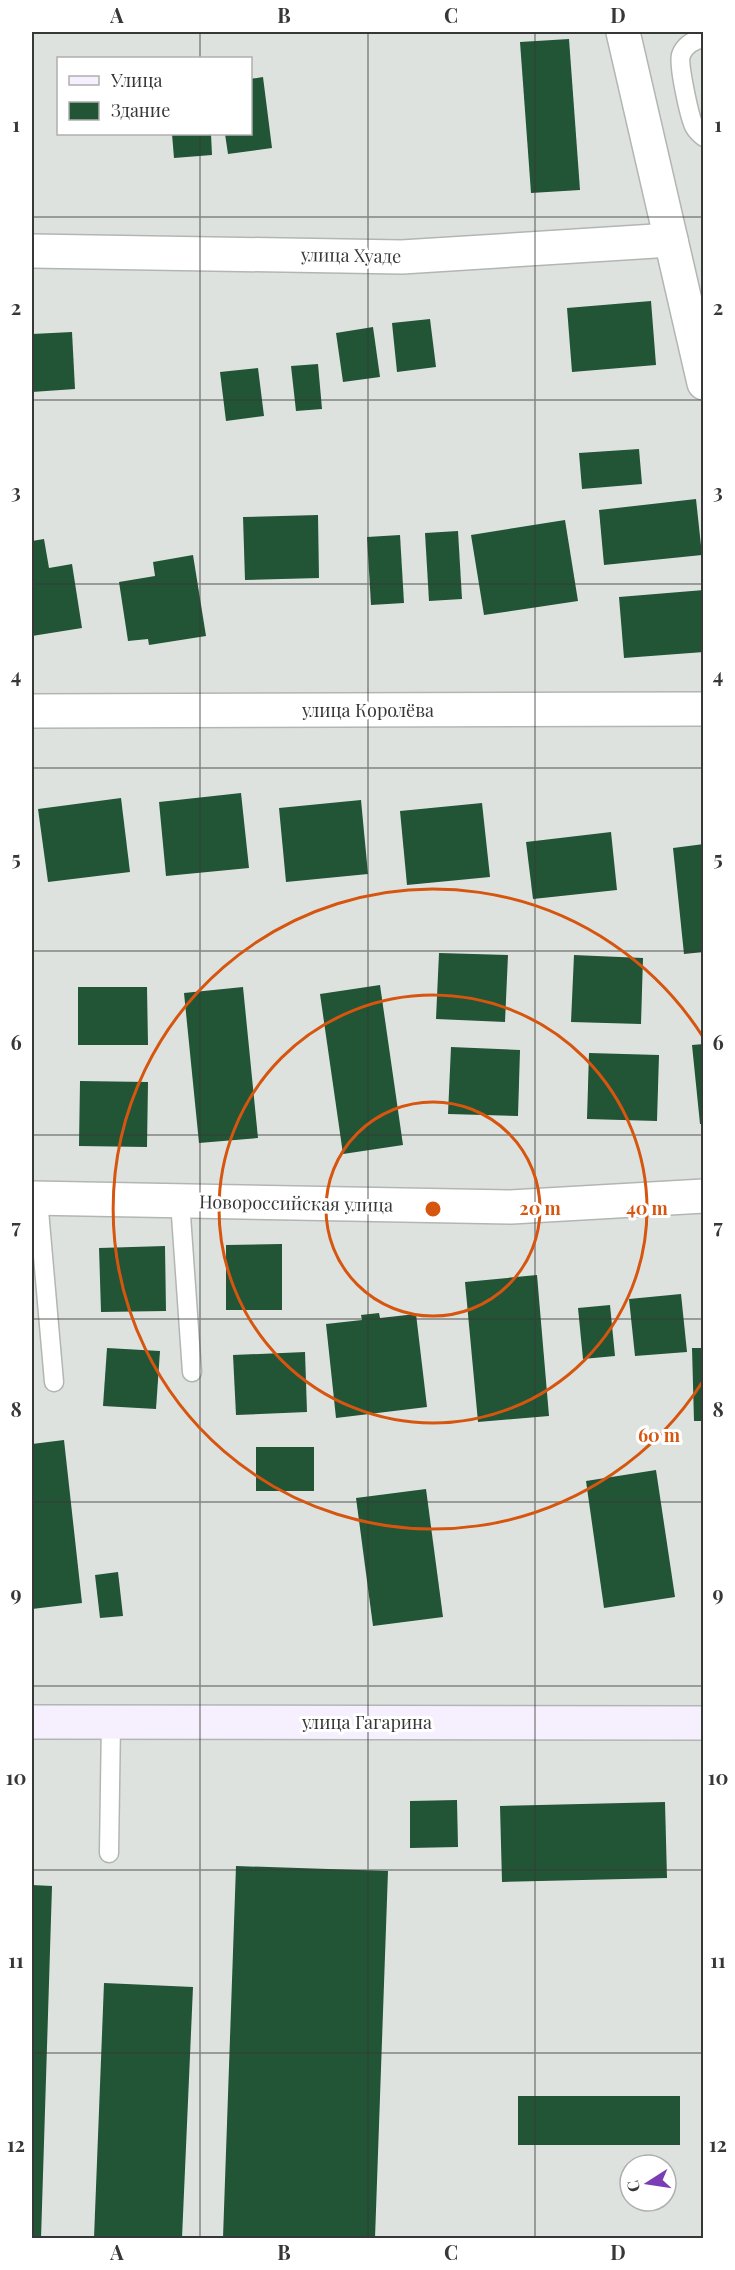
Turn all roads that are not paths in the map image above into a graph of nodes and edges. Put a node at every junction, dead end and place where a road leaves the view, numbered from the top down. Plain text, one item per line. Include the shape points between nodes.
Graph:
1 (623, 32) edge
2 (704, 38) edge
3 (704, 137) edge
4 (671, 240) junction
5 (32, 251) edge
6 (704, 383) edge
7 (704, 709) edge
8 (32, 711) edge
9 (704, 1196) edge
10 (35, 1198) edge
11 (180, 1201) junction
12 (192, 1372) dead end
13 (54, 1382) dead end
14 (32, 1722) edge
15 (111, 1722) junction
16 (704, 1723) edge
17 (109, 1853) dead end

1 - 4 street
2 - 3 lane via 685,48 680,67 694,125
4 - 5 street, улица Хуаде via 402,257
4 - 6 street
7 - 8 street, улица Королёва
9 - 11 street, Новороссийская улица via 511,1207
10 - 11 street, Новороссийская улица
10 - 13 lane
11 - 12 lane
14 - 15 street, улица Гагарина
15 - 16 street, улица Гагарина
15 - 17 lane

